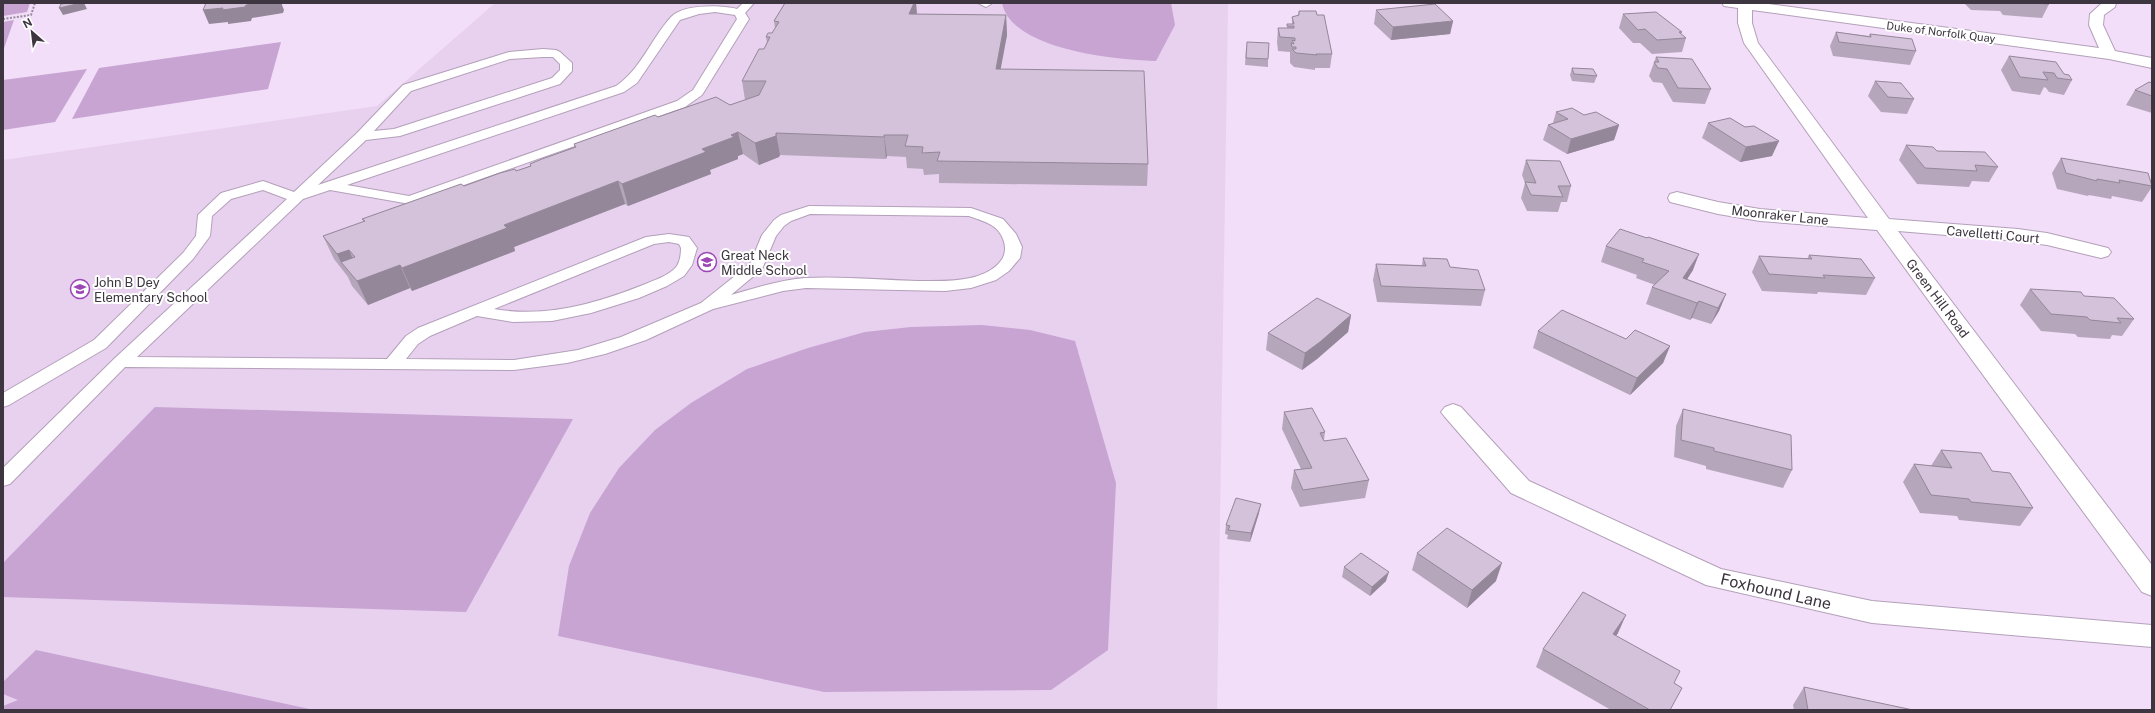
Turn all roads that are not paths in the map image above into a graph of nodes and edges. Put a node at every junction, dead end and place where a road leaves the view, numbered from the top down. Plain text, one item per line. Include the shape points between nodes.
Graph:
1 (748, 3) edge
2 (1740, 4) edge
3 (2110, 4) dead end
4 (739, 13) junction
5 (2109, 54) junction
6 (2152, 63) edge
7 (362, 136) junction
8 (330, 186) junction
9 (296, 197) junction
10 (1677, 198) dead end
11 (1884, 226) junction
12 (2101, 252) dead end
13 (707, 306) junction
14 (475, 312) junction
15 (121, 362) junction
16 (392, 364) junction
17 (3, 401) edge
18 (1453, 412) dead end
19 (3, 479) edge
20 (2152, 585) edge
21 (2152, 636) edge

1 - 4 lane
2 - 5 street, Duke of Norfolk Quay
2 - 11 street, Green Hill Road via 1751,43
3 - 5 street via 2097,14 2096,25
4 - 8 lane via 716,9 676,18 633,80 620,89
4 - 8 lane via 744,20 698,92 681,104 410,200
5 - 6 street, Duke of Norfolk Quay
7 - 7 lane via 395,133 556,81 566,71 566,63 556,54 542,52 509,56 407,88
7 - 9 lane
8 - 9 lane
9 - 15 lane
9 - 17 lane via 264,185 226,196 205,215 203,236 188,256 100,344
10 - 11 street, Moonraker Lane via 1760,215
11 - 12 street, Cavelletti Court via 2018,235
11 - 20 street, Green Hill Road
13 - 13 lane via 782,286 806,283 945,286 971,283 990,277 1004,268 1012,258 1014,247 1009,234 998,222 971,212 809,210 779,223 770,235 757,266
13 - 16 lane via 629,340 561,359 514,365
14 - 14 lane via 651,240 684,240 689,248 688,258 681,270 660,283 587,310 517,318
14 - 16 lane via 424,332 412,340
15 - 16 lane
15 - 19 lane
18 - 21 street, Foxhound Lane via 1520,487 1716,578 1872,612

